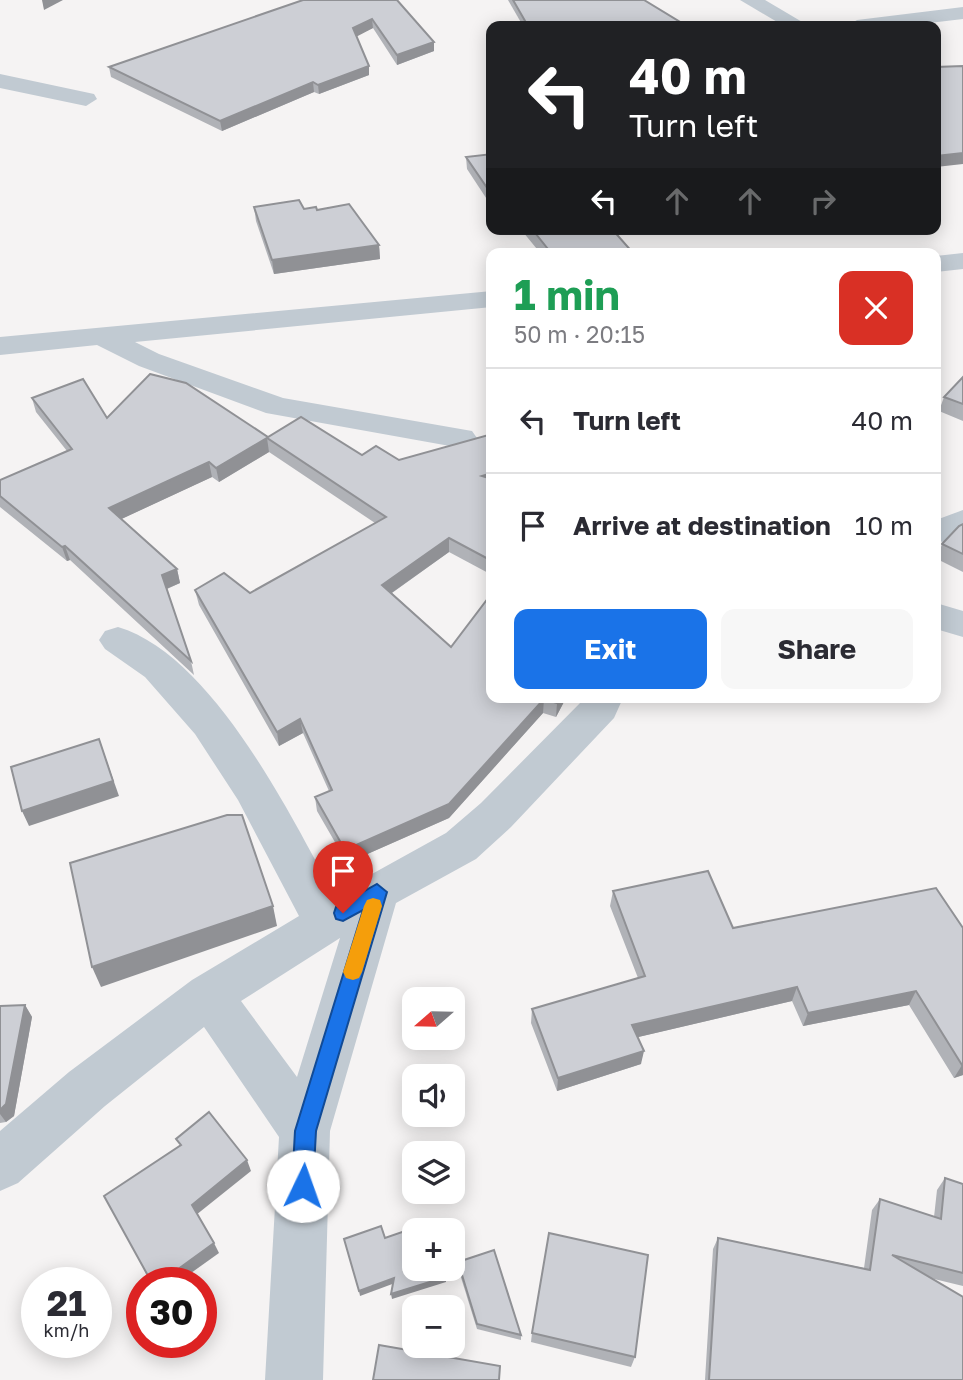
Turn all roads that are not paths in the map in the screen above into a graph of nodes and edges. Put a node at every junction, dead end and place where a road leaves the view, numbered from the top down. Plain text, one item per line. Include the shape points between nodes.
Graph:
1 (750, 0) edge
2 (963, 13) edge
3 (790, 21) edge
4 (898, 21) edge
5 (0, 82) edge
6 (86, 99) dead end
7 (485, 306) edge
8 (103, 337) junction
9 (0, 346) edge
10 (461, 438) dead end
11 (941, 617) edge
12 (963, 624) edge
13 (118, 640) dead end
14 (602, 703) edge
15 (377, 892) junction
16 (326, 924) junction
17 (209, 995) junction
18 (305, 1131) junction
19 (0, 1165) edge
20 (294, 1380) edge

1 - 3 street
2 - 4 street
5 - 6 street
7 - 8 street
8 - 9 street
8 - 10 street via 158,363 277,406
11 - 12 street
13 - 16 street via 157,666 210,727 264,806
14 - 15 street via 461,846
15 - 16 street
15 - 18 street
16 - 17 street
17 - 18 street
17 - 19 street via 87,1089
18 - 20 street

